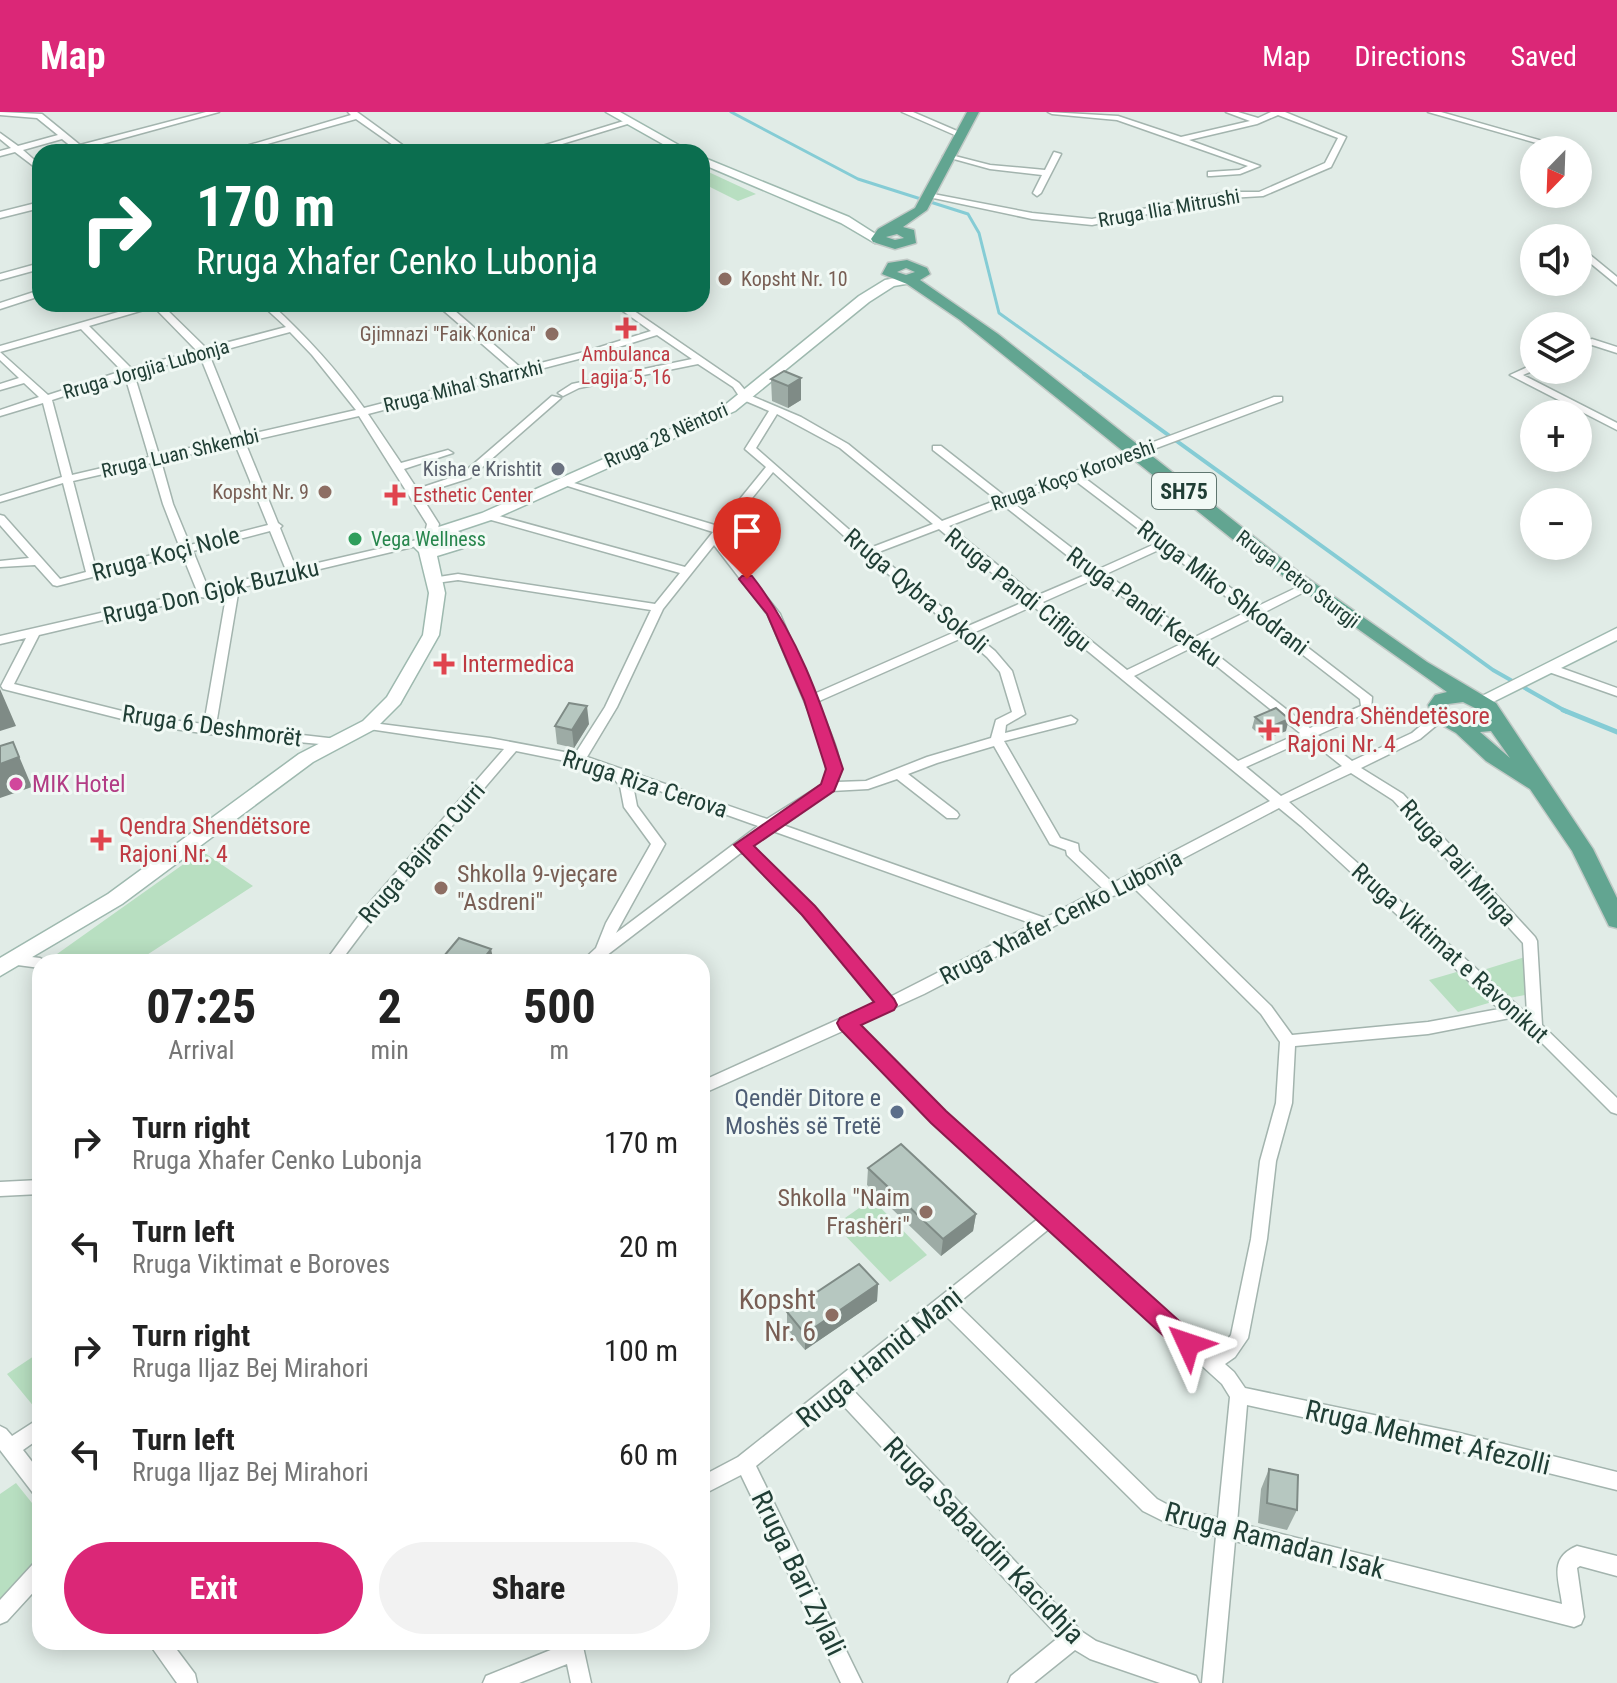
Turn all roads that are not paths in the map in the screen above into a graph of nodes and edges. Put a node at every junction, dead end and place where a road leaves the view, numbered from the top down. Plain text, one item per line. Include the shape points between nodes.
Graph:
1 (215, 112) edge
2 (612, 112) edge
3 (906, 112) edge
4 (973, 112) edge
5 (1052, 112) edge
6 (1230, 112) edge
7 (1278, 112) edge
8 (1432, 112) edge
9 (0, 113) edge
10 (41, 114) edge
11 (354, 114) edge
12 (1120, 115) edge
13 (1258, 121) junction
14 (630, 122) junction
15 (960, 134) junction
16 (0, 135) edge
17 (63, 136) junction
18 (1520, 136) edge
19 (1180, 140) junction
20 (35, 144) edge
21 (73, 144) edge
22 (101, 144) edge
23 (256, 144) edge
24 (397, 144) edge
25 (554, 144) edge
26 (670, 144) edge
27 (32, 145) edge
28 (17, 149) junction
29 (0, 154) edge
30 (1057, 154) dead end
31 (947, 156) junction
32 (32, 162) edge
33 (710, 163) edge
34 (1048, 173) junction
35 (1211, 174) dead end
36 (1037, 193) dead end
37 (923, 204) junction
38 (32, 206) edge
39 (2, 212) edge
40 (885, 236) junction
41 (910, 238) junction
42 (1592, 260) edge
43 (892, 267) junction
44 (32, 268) edge
45 (913, 275) junction
46 (0, 277) edge
47 (1617, 282) edge
48 (32, 296) edge
49 (864, 299) junction
50 (0, 306) edge
51 (128, 312) edge
52 (164, 312) edge
53 (275, 312) edge
54 (450, 312) edge
55 (629, 312) edge
56 (83, 325) junction
57 (293, 328) junction
58 (657, 332) junction
59 (1592, 342) edge
60 (1617, 350) edge
61 (203, 351) junction
62 (0, 352) edge
63 (697, 361) junction
64 (129, 372) junction
65 (520, 372) junction
66 (25, 379) junction
67 (1533, 384) edge
68 (0, 387) edge
69 (745, 397) junction
70 (47, 399) junction
71 (1278, 399) dead end
72 (775, 410) junction
73 (362, 412) junction
74 (0, 413) edge
75 (1617, 427) edge
76 (239, 440) junction
77 (937, 448) dead end
78 (448, 453) dead end
79 (1135, 453) junction
80 (156, 458) junction
81 (772, 466) junction
82 (398, 467) junction
83 (1074, 475) junction
84 (67, 479) junction
85 (560, 482) junction
86 (414, 493) junction
87 (0, 499) edge
88 (1002, 501) junction
89 (488, 516) junction
90 (0, 518) edge
91 (936, 524) junction
92 (276, 526) junction
93 (716, 534) junction
94 (430, 539) junction
95 (456, 544) junction
96 (1164, 544) junction
97 (188, 547) junction
98 (868, 552) junction
99 (37, 561) junction
100 (0, 564) edge
101 (686, 571) junction
102 (92, 574) junction
103 (293, 574) junction
104 (1099, 574) junction
105 (436, 580) junction
106 (1306, 587) junction
107 (233, 588) junction
108 (205, 596) junction
109 (1033, 603) junction
110 (658, 608) junction
111 (1256, 613) junction
112 (34, 633) junction
113 (967, 633) junction
114 (1617, 633) edge
115 (0, 640) edge
116 (1195, 643) junction
117 (1397, 654) junction
118 (1550, 668) junction
119 (1125, 676) junction
120 (1617, 692) edge
121 (812, 700) junction
122 (1484, 703) junction
123 (1440, 709) junction
124 (1071, 720) dead end
125 (369, 725) junction
126 (1460, 728) junction
127 (209, 730) junction
128 (1309, 733) junction
129 (1416, 736) junction
130 (998, 739) junction
131 (337, 743) junction
132 (514, 746) junction
133 (579, 759) junction
134 (1237, 766) junction
135 (1351, 767) junction
136 (612, 769) junction
137 (897, 772) junction
138 (1535, 784) junction
139 (828, 787) junction
140 (1279, 802) junction
141 (952, 815) dead end
142 (768, 825) junction
143 (743, 845) junction
144 (1134, 880) junction
145 (1113, 891) junction
146 (1617, 920) edge
147 (1048, 924) junction
148 (603, 948) junction
149 (338, 954) edge
150 (597, 954) edge
151 (32, 963) edge
152 (7, 964) edge
153 (888, 1005) junction
154 (1512, 1012) junction
155 (847, 1023) junction
156 (1535, 1027) junction
157 (1288, 1041) junction
158 (710, 1084) edge
159 (1617, 1108) edge
160 (32, 1187) edge
161 (0, 1189) edge
162 (1050, 1219) junction
163 (945, 1303) junction
164 (1211, 1364) junction
165 (840, 1389) junction
166 (1239, 1395) junction
167 (32, 1430) edge
168 (5, 1441) edge
169 (745, 1463) junction
170 (32, 1476) edge
171 (1617, 1481) edge
172 (710, 1482) edge
173 (1227, 1532) junction
174 (1617, 1566) edge
175 (32, 1580) edge
176 (0, 1614) edge
177 (1074, 1638) junction
178 (164, 1650) edge
179 (565, 1650) edge
180 (575, 1650) edge
181 (188, 1681) dead end
182 (493, 1683) edge
183 (581, 1683) edge
184 (852, 1683) edge
185 (1018, 1683) edge
186 (1189, 1683) edge
187 (1212, 1683) edge

1 - 22 street
2 - 14 main road
3 - 15 street
4 - 15 main road
5 - 12 street
6 - 13 street
7 - 13 street
7 - 37 street, Rruga Ilia Mitrushi via 1342,137 1328,165 1266,192 1092,222
8 - 18 street
9 - 10 street
10 - 17 street
11 - 23 street
11 - 24 street
12 - 19 street
13 - 19 street
14 - 25 street
14 - 26 main road
15 - 31 main road
16 - 28 street
17 - 20 street
17 - 21 street
19 - 35 street via 1256,166
27 - 28 street
28 - 29 street
28 - 32 street
30 - 34 street
31 - 34 street
31 - 37 main road
33 - 40 main road
34 - 36 street
37 - 40 main road
37 - 41 main road
38 - 39 street
40 - 41 main road
40 - 43 main road
41 - 45 main road
42 - 47 street
43 - 45 main road
43 - 49 main road, Rruga 28 Nëntori
44 - 46 street
45 - 49 main road, Rruga 28 Nëntori
45 - 79 main road, Rruga Petro Sturgji / SH75
48 - 50 street
49 - 69 main road, Rruga 28 Nëntori
51 - 56 street
52 - 61 street
53 - 57 street
54 - 65 street
55 - 58 street, Rruga Pandi Cifligu
56 - 62 street
56 - 64 street
57 - 61 street, Rruga Jorgjia Lubonja
57 - 73 street via 319,353
58 - 63 street, Rruga Pandi Cifligu
58 - 65 street, Rruga Mihal Sharrxhi
59 - 60 street
61 - 64 street, Rruga Jorgjia Lubonja
61 - 76 street
62 - 66 street
63 - 69 street, Rruga Pandi Cifligu via 736,385
63 - 86 street via 576,386 466,476
64 - 70 street, Rruga Jorgjia Lubonja
64 - 80 street
65 - 73 street, Rruga Mihal Sharrxhi
66 - 68 street
66 - 70 street
67 - 75 street
69 - 72 street, Rruga Pandi Cifligu
69 - 85 main road, Rruga 28 Nëntori
70 - 74 street, Rruga Jorgjia Lubonja
70 - 84 street
71 - 79 street, Rruga Koço Koroveshi
72 - 81 street, Rruga Qybra Sokoli via 750,449
72 - 91 street, Rruga Pandi Cifligu via 844,446
73 - 76 street, Rruga Luan Shkembi
73 - 82 street
76 - 80 street, Rruga Luan Shkembi
76 - 92 street
77 - 88 street, Rruga Pandi Kereku
78 - 82 street
79 - 83 street, Rruga Koço Koroveshi
79 - 106 main road, Rruga Petro Sturgji / SH75
80 - 84 street, Rruga Luan Shkembi
80 - 97 street via 168,504
81 - 93 street
81 - 98 street, Rruga Qybra Sokoli
82 - 86 street
83 - 88 street, Rruga Koço Koroveshi
83 - 96 street, Rruga Miko Shkodrani
84 - 87 street, Rruga Luan Shkembi
84 - 102 street
85 - 89 main road, Rruga 28 Nëntori
85 - 93 street
86 - 94 street via 433,524
88 - 91 street, Rruga Koço Koroveshi
88 - 104 street, Rruga Pandi Kereku
89 - 94 main road, Rruga 28 Nëntori
89 - 95 main road, Rruga 28 Nëntori
89 - 101 street
90 - 99 street
91 - 98 street, Rruga Koço Koroveshi
91 - 109 street, Rruga Pandi Cifligu
92 - 97 street, Rruga Koçi Nole
92 - 103 street
93 - 101 street
93 - 121 street via 774,614
94 - 95 main road
94 - 103 street, Rruga Don Gjok Buzuku
94 - 105 main road, Rruga 28 Nëntori
95 - 105 main road, Rruga 28 Nëntori
96 - 104 street
96 - 111 street, Rruga Miko Shkodrani
97 - 102 street, Rruga Koçi Nole
97 - 108 street
98 - 113 street, Rruga Qybra Sokoli
99 - 100 street
99 - 102 street, Rruga Koçi Nole via 57,583
101 - 110 street
103 - 107 street, Rruga Don Gjok Buzuku
104 - 109 street
104 - 116 street, Rruga Pandi Kereku
105 - 110 street via 458,577
105 - 125 main road, Rruga 28 Nëntori via 435,615 423,655 394,700
106 - 111 street
106 - 117 main road, Rruga Petro Sturgji / SH75
107 - 108 street, Rruga Don Gjok Buzuku
107 - 127 street
108 - 112 street, Rruga Don Gjok Buzuku
109 - 113 street
109 - 119 street, Rruga Pandi Cifligu
110 - 133 street via 611,707
111 - 116 street
111 - 128 street, Rruga Miko Shkodrani via 1366,697 1367,708
112 - 115 street, Rruga Don Gjok Buzuku
112 - 127 street, Rruga 6 Deshmorët via 7,686 146,721
113 - 121 street
113 - 130 street, Rruga Qybra Sokoli via 1006,671 1019,714 1000,723
114 - 118 main road
116 - 119 street
116 - 128 street, Rruga Pandi Kereku
117 - 122 main road, Rruga Petro Sturgji
117 - 123 main road, Rruga Petro Sturgji
118 - 120 street
118 - 122 main road
119 - 134 street, Rruga Pandi Cifligu
121 - 139 street via 835,769
122 - 123 main road via 1449,696
122 - 126 main road via 1483,728
122 - 138 main road
123 - 126 main road, Rruga Petro Sturgji
123 - 129 street, Rruga Xhafer Cenko Lubonja
124 - 130 street
125 - 131 main road, Rruga 28 Nëntori
125 - 132 street, Rruga Riza Cerova
126 - 129 street, Rruga Xhafer Cenko Lubonja
126 - 138 main road, Rruga Petro Sturgji
127 - 131 street, Rruga 6 Deshmorët
128 - 134 street
128 - 135 street, Rruga Pandi Kereku
129 - 135 street, Rruga Xhafer Cenko Lubonja
130 - 137 street
130 - 145 street via 1055,841 1073,847 1072,852
131 - 152 main road, Rruga 28 Nëntori via 306,758 95,912
132 - 133 street, Rruga Riza Cerova
132 - 149 street, Rruga Bajram Curri
133 - 136 street, Rruga Riza Cerova
134 - 140 street, Rruga Pandi Cifligu
135 - 140 street, Rruga Xhafer Cenko Lubonja
135 - 156 street, Rruga Pali Minga via 1398,797 1530,941
136 - 142 street, Rruga Riza Cerova
136 - 148 street via 658,844
137 - 139 street via 868,785
137 - 141 street
138 - 146 main road via 1582,849
139 - 142 street
140 - 144 street, Rruga Xhafer Cenko Lubonja
140 - 154 street, Rruga Viktimat e Ravonikut
142 - 143 street
142 - 147 street, Rruga Riza Cerova
143 - 148 street
143 - 153 street
144 - 145 street, Rruga Xhafer Cenko Lubonja
144 - 157 street via 1266,1010
145 - 147 street, Rruga Xhafer Cenko Lubonja
147 - 153 street, Rruga Xhafer Cenko Lubonja
148 - 150 street
151 - 152 street
153 - 155 street, Rruga Xhafer Cenko Lubonja
154 - 156 street, Rruga Viktimat e Ravonikut
154 - 157 street via 1428,1028
155 - 158 street, Rruga Xhafer Cenko Lubonja
155 - 162 street via 938,1117
156 - 159 street, Rruga Viktimat e Ravonikut
157 - 164 street via 1284,1103 1268,1161 1239,1338
160 - 161 street
162 - 163 street, Rruga Hamid Mani
162 - 164 street
163 - 165 street, Rruga Hamid Mani
163 - 173 street, Rruga Ramadan Isak via 1150,1505
164 - 166 street
165 - 169 street, Rruga Hamid Mani
165 - 177 street, Rruga Sabaudin Kacidhja
166 - 171 street, Rruga Mehmet Afezolli
166 - 173 street
167 - 168 street
168 - 170 street
169 - 172 street, Rruga Hamid Mani
169 - 184 street, Rruga Bari Zylali
173 - 174 street, Rruga Ramadan Isak via 1574,1617 1567,1564 1577,1556
173 - 187 street
175 - 176 street
177 - 185 street
177 - 186 street, Rruga Sabaudin Kacidhja via 1090,1649
178 - 181 street
179 - 182 street
180 - 183 street

